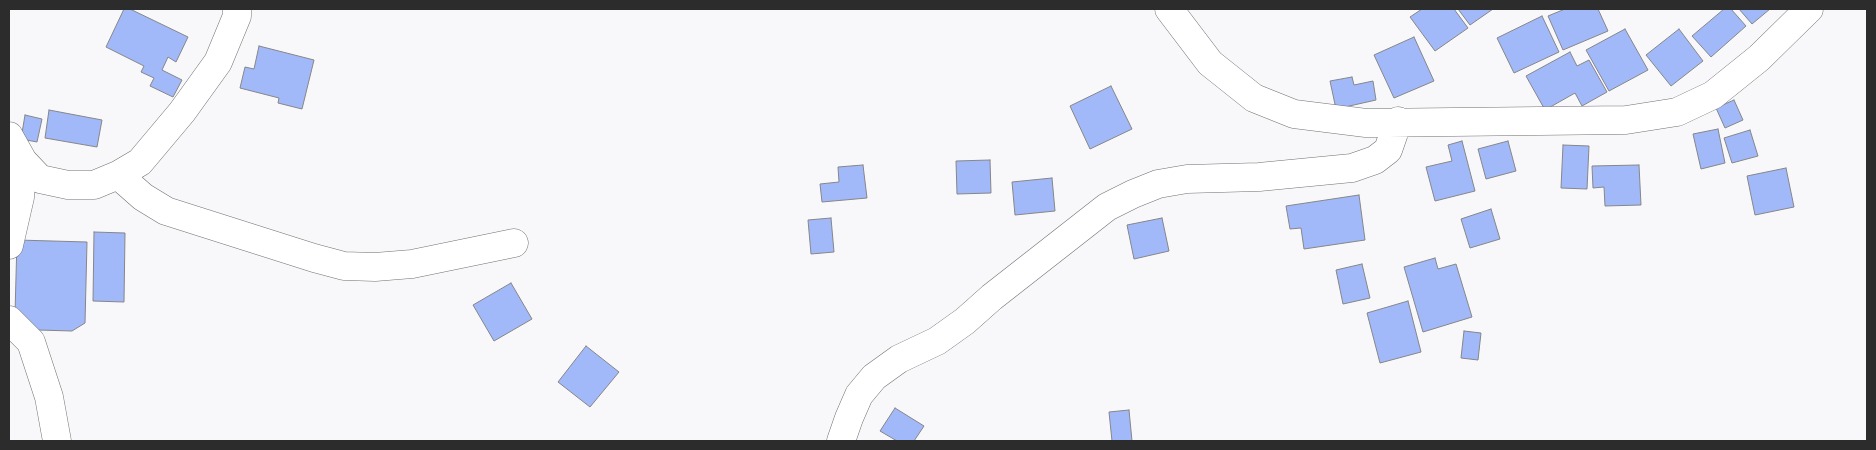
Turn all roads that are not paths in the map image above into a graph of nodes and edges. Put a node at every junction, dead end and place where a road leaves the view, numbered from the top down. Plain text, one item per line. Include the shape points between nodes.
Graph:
1 (237, 9) edge
2 (1168, 9) edge
3 (1809, 9) edge
4 (1398, 121) junction
5 (9, 136) edge
6 (23, 161) junction
7 (118, 175) junction
8 (15, 200) edge
9 (514, 243) dead end
10 (9, 245) edge
11 (9, 320) edge
12 (56, 441) edge
13 (841, 441) edge

1 - 7 street via 218,62 140,162
2 - 4 street via 1210,63 1254,98 1294,114 1366,123
3 - 4 street via 1759,58 1713,95 1677,112 1626,120
4 - 13 street via 1388,150 1375,160 1352,168 1259,177 1188,179 1158,184 1107,207 965,321 874,377 859,395
5 - 6 street
6 - 7 street via 40,179 68,185 94,185
6 - 8 street
7 - 9 street via 143,197 166,211 344,266 412,264
8 - 10 street
11 - 12 street via 31,342 49,397

